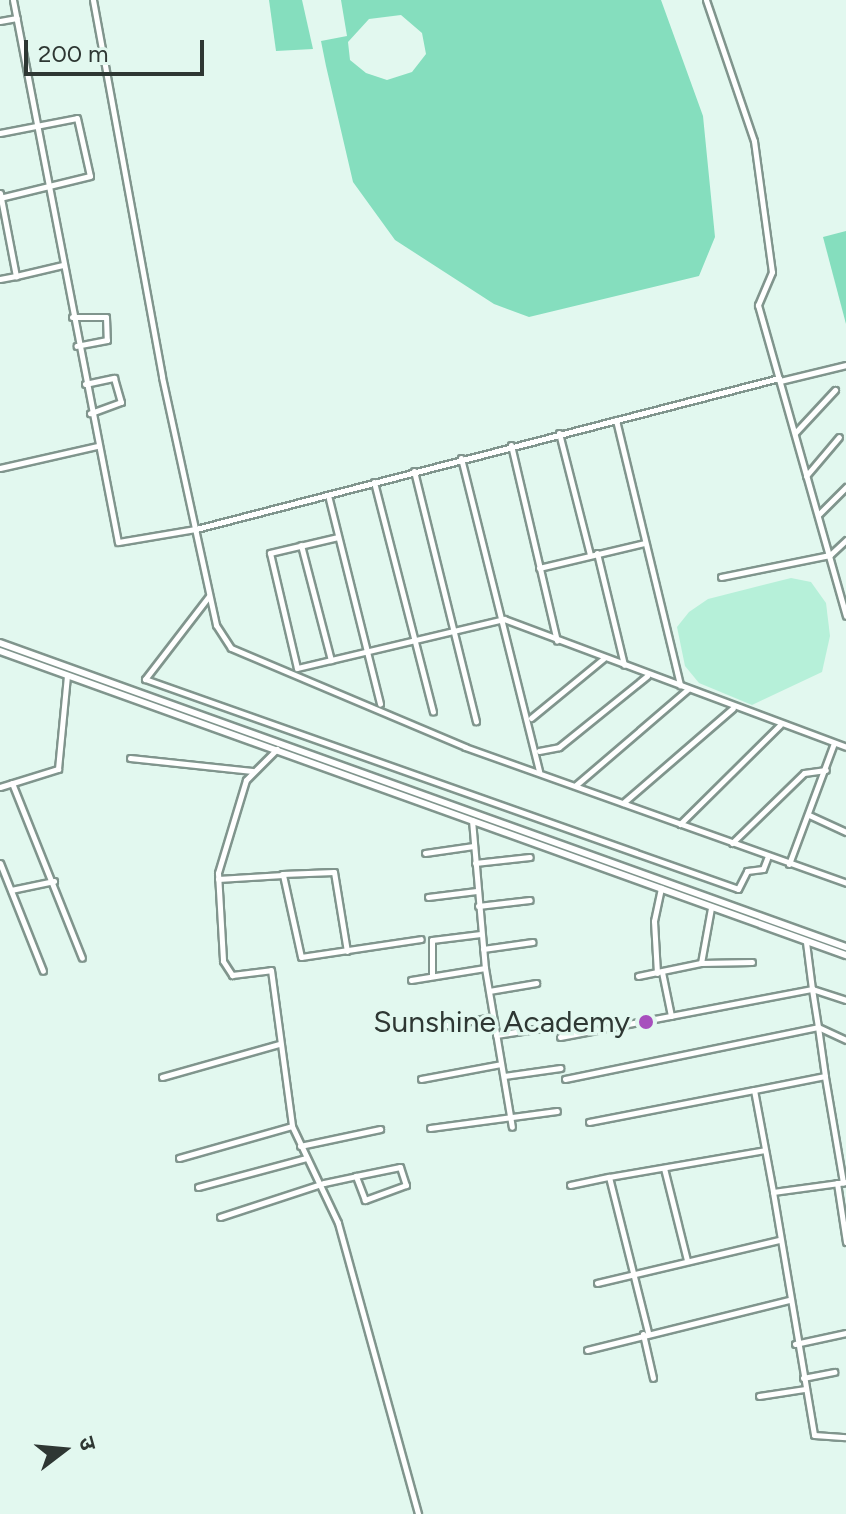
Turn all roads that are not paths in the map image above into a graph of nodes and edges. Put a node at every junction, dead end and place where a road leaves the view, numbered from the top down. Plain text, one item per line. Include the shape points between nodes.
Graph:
1 (13, 0) edge
2 (93, 0) edge
3 (706, 0) edge
4 (17, 18) junction
5 (0, 21) edge
6 (37, 126) junction
7 (0, 133) edge
8 (49, 188) junction
9 (0, 196) edge
10 (63, 265) junction
11 (16, 276) junction
12 (0, 279) edge
13 (72, 317) junction
14 (77, 346) junction
15 (846, 365) edge
16 (779, 380) junction
17 (85, 384) junction
18 (835, 390) dead end
19 (90, 413) junction
20 (616, 420) junction
21 (559, 433) junction
22 (794, 434) junction
23 (839, 437) dead end
24 (511, 445) junction
25 (97, 446) junction
26 (461, 458) junction
27 (0, 468) edge
28 (414, 471) junction
29 (806, 476) junction
30 (374, 482) junction
31 (846, 487) edge
32 (328, 495) junction
33 (818, 515) junction
34 (196, 529) junction
35 (338, 537) junction
36 (846, 540) edge
37 (645, 543) junction
38 (301, 545) junction
39 (593, 554) junction
40 (830, 555) junction
41 (539, 568) junction
42 (721, 577) dead end
43 (843, 594) edge
44 (209, 595) junction
45 (846, 616) edge
46 (504, 619) junction
47 (454, 629) junction
48 (413, 639) junction
49 (557, 641) junction
50 (0, 643) edge
51 (0, 651) edge
52 (366, 651) junction
53 (604, 658) junction
54 (331, 660) junction
55 (624, 666) junction
56 (68, 670) junction
57 (647, 676) junction
58 (680, 685) junction
59 (688, 689) junction
60 (380, 704) dead end
61 (733, 708) junction
62 (433, 712) dead end
63 (531, 718) junction
64 (476, 721) dead end
65 (780, 725) junction
66 (834, 743) junction
67 (846, 747) edge
68 (278, 748) junction
69 (539, 751) junction
70 (130, 758) dead end
71 (826, 770) junction
72 (252, 771) junction
73 (539, 771) junction
74 (12, 783) junction
75 (576, 785) junction
76 (0, 787) edge
77 (623, 803) junction
78 (809, 815) junction
79 (472, 819) junction
80 (680, 824) junction
81 (846, 832) edge
82 (732, 844) junction
83 (474, 846) junction
84 (425, 853) dead end
85 (768, 856) junction
86 (530, 857) dead end
87 (0, 863) edge
88 (475, 863) junction
89 (789, 864) junction
90 (282, 874) junction
91 (218, 879) junction
92 (54, 881) junction
93 (842, 882) edge
94 (662, 886) junction
95 (11, 890) junction
96 (477, 891) junction
97 (846, 891) edge
98 (428, 897) dead end
99 (530, 900) dead end
100 (478, 906) junction
101 (711, 908) junction
102 (481, 934) junction
103 (421, 939) dead end
104 (533, 942) dead end
105 (806, 942) junction
106 (846, 947) edge
107 (483, 949) junction
108 (347, 951) junction
109 (846, 955) edge
110 (82, 958) dead end
111 (752, 962) dead end
112 (701, 963) junction
113 (485, 968) junction
114 (43, 971) dead end
115 (660, 972) junction
116 (432, 976) junction
117 (638, 976) dead end
118 (411, 980) dead end
119 (536, 983) dead end
120 (812, 989) junction
121 (489, 991) junction
122 (846, 1000) edge
123 (671, 1016) junction
124 (493, 1017) junction
125 (554, 1026) dead end
126 (818, 1027) junction
127 (430, 1028) dead end
128 (496, 1035) junction
129 (560, 1037) dead end
130 (846, 1040) edge
131 (279, 1044) junction
132 (501, 1064) junction
133 (560, 1068) dead end
134 (504, 1076) junction
135 (825, 1076) junction
136 (162, 1077) dead end
137 (421, 1079) dead end
138 (565, 1079) dead end
139 (754, 1090) junction
140 (557, 1111) dead end
141 (511, 1115) junction
142 (589, 1122) dead end
143 (292, 1126) junction
144 (512, 1127) dead end
145 (430, 1128) dead end
146 (380, 1129) dead end
147 (300, 1146) junction
148 (765, 1150) junction
149 (179, 1158) dead end
150 (306, 1158) junction
151 (664, 1168) junction
152 (356, 1176) junction
153 (609, 1177) junction
154 (842, 1182) edge
155 (320, 1185) junction
156 (570, 1185) dead end
157 (198, 1187) dead end
158 (773, 1192) junction
159 (220, 1217) dead end
160 (845, 1229) edge
161 (779, 1240) junction
162 (846, 1242) edge
163 (687, 1260) junction
164 (634, 1272) junction
165 (597, 1283) dead end
166 (789, 1300) junction
167 (646, 1333) junction
168 (846, 1333) edge
169 (795, 1344) junction
170 (587, 1350) dead end
171 (834, 1372) dead end
172 (653, 1378) dead end
173 (803, 1378) junction
174 (805, 1389) junction
175 (759, 1396) dead end
176 (846, 1437) edge
177 (418, 1514) edge

1 - 4 street
2 - 34 street
3 - 16 street via 754,141 772,272 758,305
4 - 5 street
4 - 6 street
6 - 7 street
6 - 8 street
6 - 8 street via 77,118 90,176
8 - 9 street
8 - 10 street
9 - 11 street
10 - 11 street
10 - 13 street
11 - 12 street
13 - 14 street
13 - 14 street via 106,317 107,340
14 - 17 street
15 - 16 street
16 - 20 street
16 - 22 street
17 - 19 street
17 - 19 street via 114,378 121,402
18 - 22 street
19 - 25 street
20 - 21 street
20 - 37 street
21 - 24 street
21 - 39 street
22 - 29 street
23 - 29 street
24 - 26 street
24 - 41 street
25 - 27 street
25 - 34 street via 118,542
26 - 28 street
26 - 46 street
28 - 30 street
28 - 47 street
29 - 33 street
30 - 32 street
30 - 48 street
31 - 33 street
32 - 34 street
32 - 35 street
33 - 40 street
34 - 44 street
35 - 38 street
35 - 52 street
36 - 40 street
37 - 39 street
37 - 58 street
38 - 54 street
38 - 54 street via 270,553 297,668
39 - 41 street
39 - 55 street
40 - 42 street
40 - 43 street
41 - 49 street
43 - 45 street
44 - 73 street via 216,625 251,663
44 - 85 street via 145,679 738,889 747,871 763,869
46 - 47 street
46 - 49 street
46 - 63 street
47 - 48 street
47 - 64 street
48 - 52 street
48 - 62 street
49 - 53 street
50 - 56 street
51 - 56 street
52 - 54 street
52 - 60 street
53 - 55 street
53 - 63 street
55 - 57 street
56 - 68 street
56 - 74 street via 61,765
57 - 58 street
57 - 69 street via 559,747
58 - 59 street
59 - 61 street
59 - 75 street
61 - 65 street
61 - 77 street
63 - 69 street
65 - 66 street
65 - 80 street
66 - 67 street
66 - 71 street
68 - 72 street
68 - 79 street
69 - 73 street
70 - 72 street
71 - 78 street
71 - 82 street via 804,773
72 - 91 street
73 - 75 street
74 - 76 street
74 - 92 street
75 - 77 street
77 - 80 street
78 - 81 street
78 - 89 street
79 - 83 street
79 - 94 street
80 - 82 street
82 - 85 street
83 - 84 street
83 - 88 street
85 - 89 street
86 - 88 street
87 - 95 street
88 - 96 street
89 - 93 street
90 - 91 street
90 - 108 street via 334,872
90 - 108 street via 296,954
91 - 131 street via 226,973 271,970
92 - 95 street
92 - 110 street
93 - 97 street
94 - 101 street
94 - 106 street
94 - 115 street
95 - 114 street
96 - 98 street
96 - 100 street
99 - 100 street
100 - 102 street
101 - 105 street
101 - 112 street
102 - 107 street
102 - 116 street via 432,940
103 - 108 street
104 - 107 street
105 - 109 street
105 - 120 street
107 - 113 street
111 - 112 street
112 - 115 street
113 - 116 street
113 - 121 street
115 - 117 street
115 - 123 street
116 - 118 street
119 - 121 street
120 - 122 street
120 - 123 street
120 - 126 street
121 - 124 street
123 - 129 street
124 - 127 street
124 - 128 street
125 - 128 street
126 - 130 street
126 - 135 street
126 - 138 street
128 - 132 street
131 - 136 street
131 - 143 street
132 - 134 street
132 - 137 street
133 - 134 street
134 - 141 street
135 - 139 street
135 - 154 street
139 - 142 street
139 - 148 street
140 - 141 street
141 - 144 street
141 - 145 street
143 - 147 street
143 - 149 street
146 - 147 street
147 - 150 street
148 - 151 street
148 - 158 street
150 - 155 street
150 - 157 street
151 - 153 street
151 - 163 street
152 - 152 street via 365,1200 406,1185 400,1167
152 - 155 street
153 - 156 street
153 - 164 street
154 - 158 street
154 - 160 street
155 - 159 street
155 - 177 street via 338,1223
158 - 161 street
160 - 162 street
161 - 163 street
161 - 166 street
163 - 164 street
164 - 165 street
164 - 167 street
166 - 167 street
166 - 169 street
167 - 170 street
167 - 172 street
168 - 169 street
169 - 173 street
171 - 173 street
173 - 174 street
174 - 175 street
174 - 176 street via 816,1439

